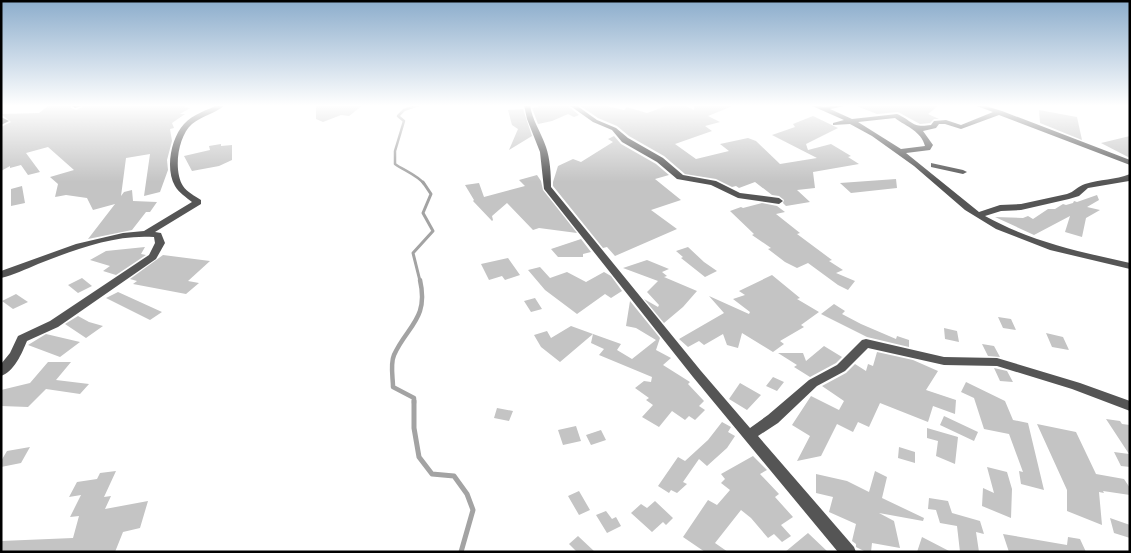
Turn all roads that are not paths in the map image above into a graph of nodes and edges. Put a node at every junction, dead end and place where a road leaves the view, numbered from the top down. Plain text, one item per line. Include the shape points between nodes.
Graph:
1 (183, 131) edge
2 (535, 131) edge
3 (616, 131) edge
4 (866, 131) edge
5 (920, 131) edge
6 (1049, 131) edge
7 (899, 152) junction
8 (1130, 162) edge
9 (919, 167) junction
10 (963, 172) dead end
11 (1130, 176) edge
12 (779, 201) dead end
13 (978, 215) junction
14 (148, 232) junction
15 (1130, 266) edge
16 (1, 275) edge
17 (1, 372) edge
18 (1130, 406) edge
19 (750, 436) junction
20 (848, 552) edge

1 - 14 street via 177,139 174,160 178,184 198,202
2 - 19 street via 547,170 547,188 696,374
3 - 12 street via 680,177 713,183 738,195
4 - 7 street
5 - 7 street via 929,145
6 - 8 street
7 - 9 street
9 - 10 street via 938,163
9 - 13 street
11 - 13 street via 1085,186 1070,196
13 - 15 street via 1036,243
14 - 16 street via 82,247
14 - 17 street via 158,235 160,243 153,257 54,324 22,339 15,355
18 - 19 street via 997,362 944,361 866,343 841,368 813,383
19 - 20 street

